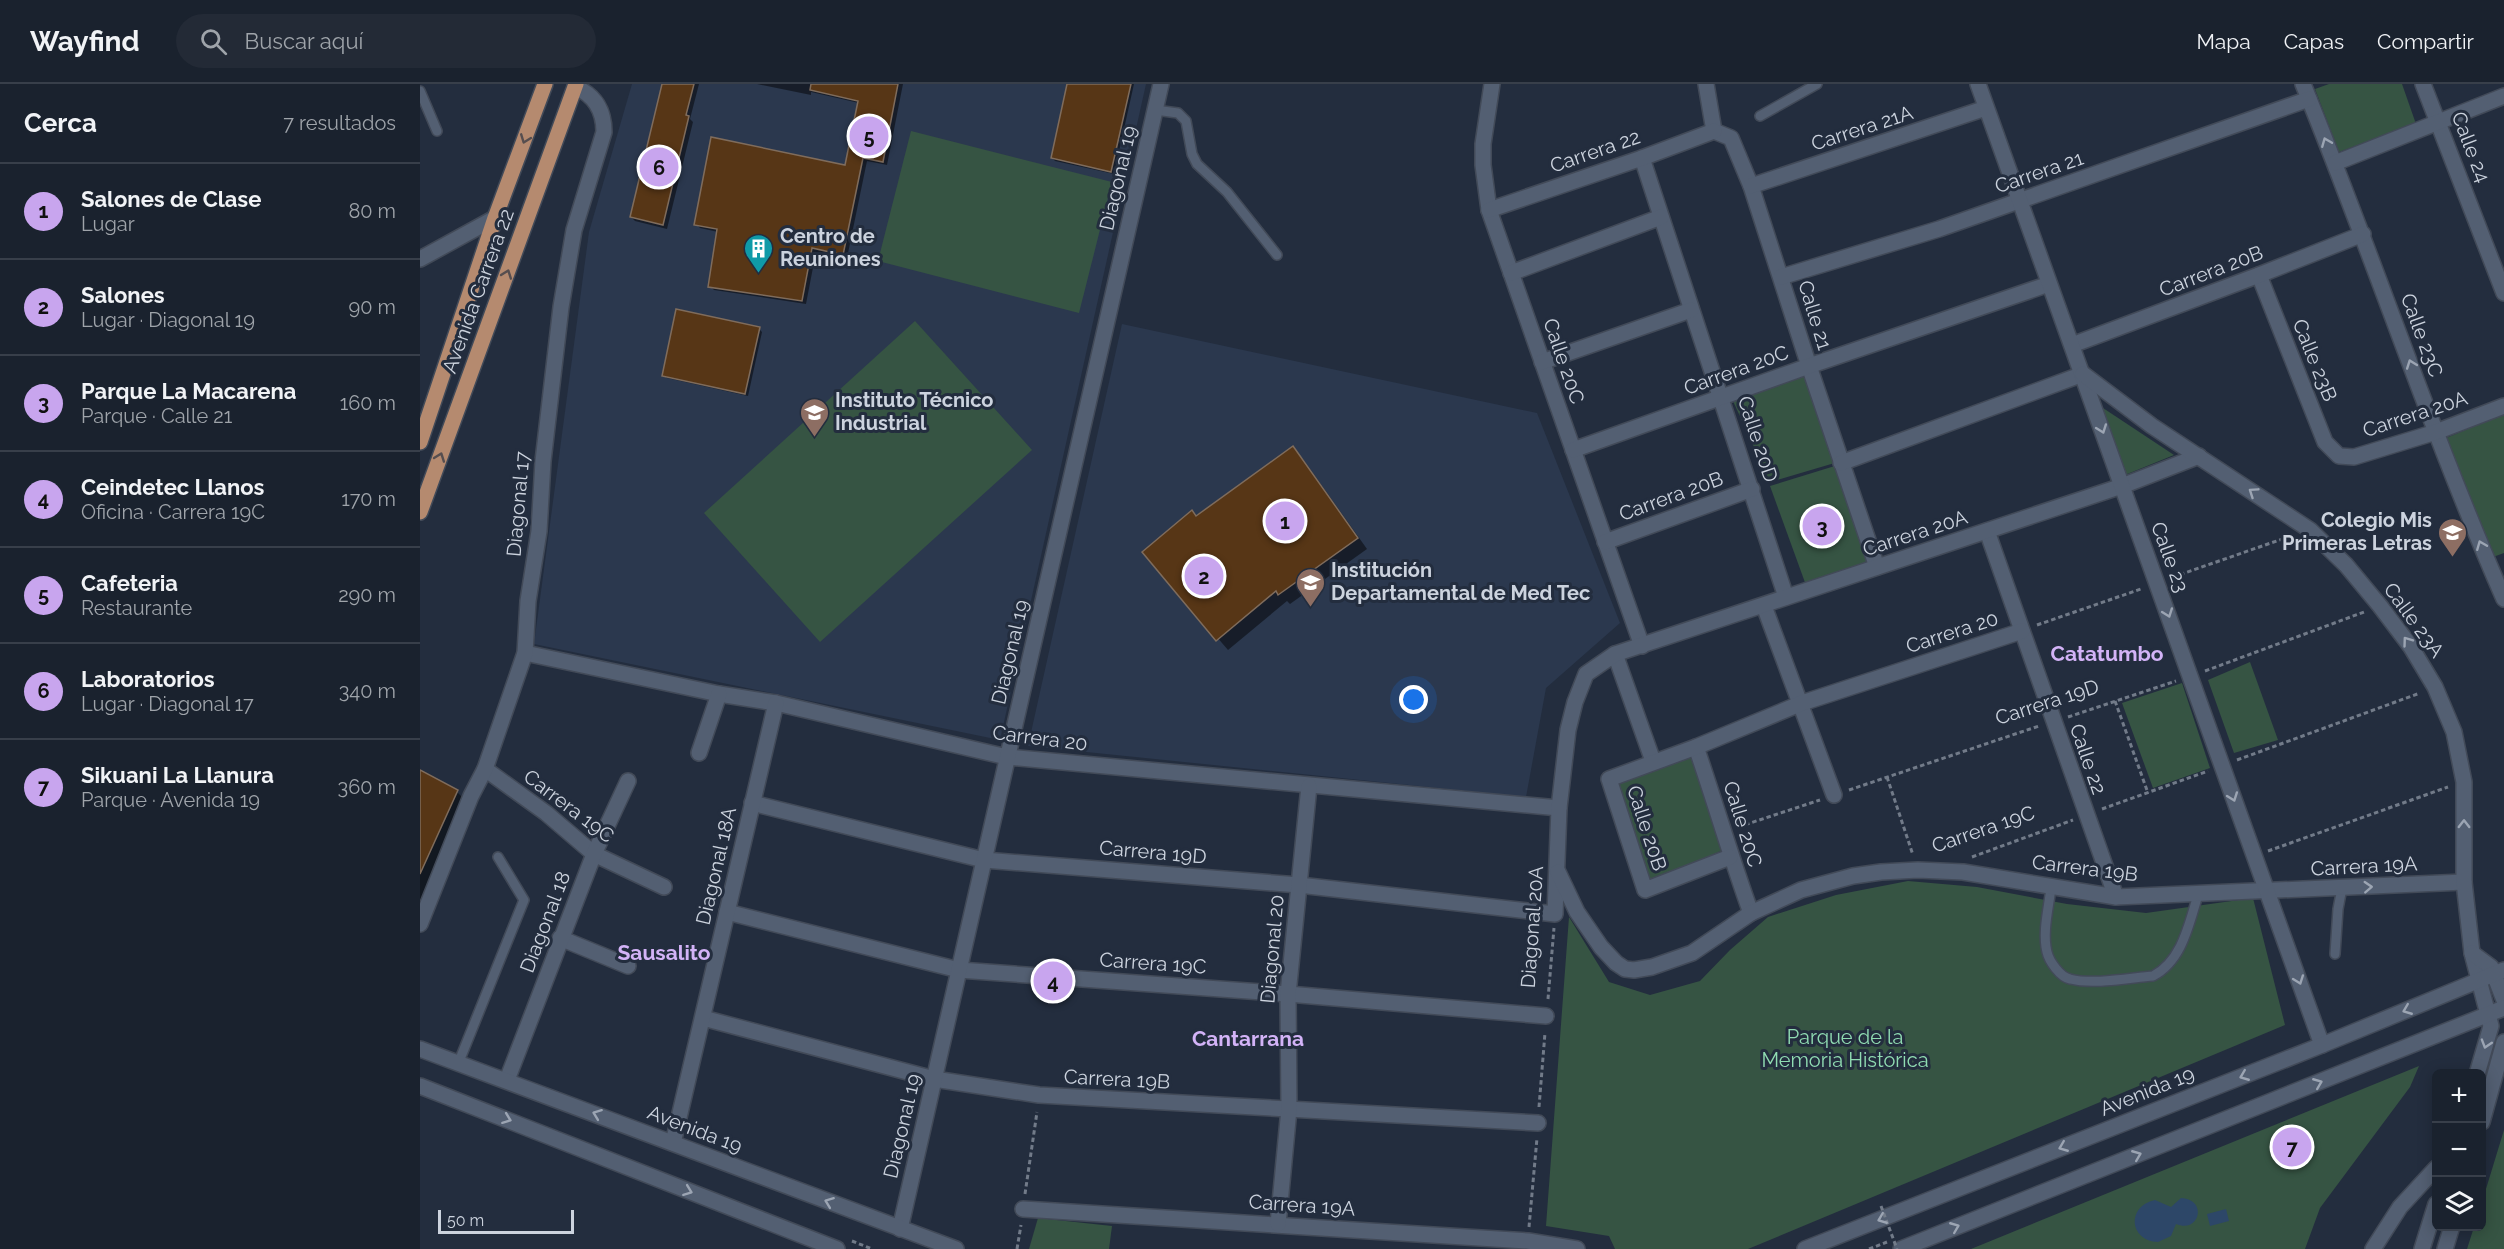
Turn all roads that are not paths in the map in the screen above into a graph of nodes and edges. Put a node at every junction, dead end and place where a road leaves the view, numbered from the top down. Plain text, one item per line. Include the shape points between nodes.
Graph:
1 (545, 84) edge
2 (1161, 84) edge
3 (1492, 84) edge
4 (1706, 84) edge
5 (1817, 84) edge
6 (1978, 84) edge
7 (2303, 84) edge
8 (2423, 84) edge
9 (576, 86) edge
10 (420, 91) edge
11 (2504, 96) edge
12 (2309, 99) junction
13 (1986, 108) junction
14 (1155, 110) junction
15 (1760, 116) dead end
16 (2439, 122) junction
17 (1714, 130) junction
18 (437, 131) dead end
19 (1642, 158) junction
20 (2335, 164) junction
21 (1751, 186) junction
22 (2020, 201) junction
23 (1489, 210) junction
24 (495, 218) junction
25 (1661, 218) junction
26 (2363, 234) junction
27 (1277, 255) dead end
28 (420, 259) edge
29 (1511, 273) junction
30 (2259, 276) junction
31 (1781, 277) junction
32 (2049, 284) junction
33 (2504, 294) edge
34 (1691, 310) junction
35 (2072, 345) junction
36 (1542, 363) junction
37 (1809, 366) junction
38 (2083, 374) junction
39 (1722, 398) junction
40 (2504, 406) edge
41 (2436, 432) junction
42 (420, 442) edge
43 (1573, 450) junction
44 (2199, 456) junction
45 (2339, 456) joint
46 (1841, 463) junction
47 (2122, 486) junction
48 (1752, 489) junction
49 (420, 512) edge
50 (1987, 531) junction
51 (1605, 542) junction
52 (1877, 567) junction
53 (1786, 597) junction
54 (2504, 599) edge
55 (1764, 606) junction
56 (2022, 631) junction
57 (1642, 646) junction
58 (525, 653) junction
59 (1615, 654) junction
60 (719, 694) junction
61 (776, 703) junction
62 (1802, 703) junction
63 (1696, 747) junction
64 (699, 753) dead end
65 (1007, 758) junction
66 (1653, 761) junction
67 (485, 769) junction
68 (1609, 779) joint
69 (628, 781) dead end
70 (1309, 786) junction
71 (1834, 795) road end
72 (752, 803) junction
73 (1559, 808) junction
74 (594, 854) junction
75 (498, 857) dead end
76 (1730, 857) junction
77 (984, 860) junction
78 (1935, 870) joint
79 (1558, 872) junction
80 (2464, 882) junction
81 (1299, 885) junction
82 (664, 887) dead end
83 (2051, 887) junction
84 (2342, 888) junction
85 (2267, 892) junction
86 (2198, 894) junction
87 (2116, 897) junction
88 (727, 912) junction
89 (1751, 913) junction
90 (1555, 915) joint
91 (420, 924) edge
92 (561, 938) junction
93 (2472, 953) junction
94 (2335, 954) dead end
95 (628, 966) dead end
96 (959, 970) junction
97 (2500, 972) edge
98 (2478, 981) junction
99 (1288, 994) junction
100 (2504, 1000) edge
101 (2504, 1008) edge
102 (2488, 1015) junction
103 (1546, 1016) road end
104 (703, 1018) junction
105 (2504, 1042) edge
106 (2322, 1045) junction
107 (420, 1049) edge
108 (458, 1064) junction
109 (2478, 1069) edge
110 (934, 1079) junction
111 (507, 1080) junction
112 (420, 1086) edge
113 (2486, 1105) edge
114 (1289, 1110) junction
115 (1538, 1123) road end
116 (673, 1143) junction
117 (2432, 1172) edge
118 (1023, 1209) road end
119 (2432, 1217) edge
120 (1278, 1224) junction
121 (900, 1229) junction
122 (2451, 1231) edge
123 (837, 1249) edge
124 (956, 1249) edge
125 (1577, 1249) edge
126 (1805, 1249) edge
127 (1899, 1249) edge
128 (2373, 1249) edge
129 (2422, 1249) edge
130 (2445, 1249) edge

1 -> 24 main road, Avenida Carrera 22
2 - 14 street, Diagonal 19
3 - 23 street, Calle 20C via 1483,144
4 - 17 street
5 - 15 lane
6 - 13 street, Calle 23
7 - 12 street, Calle 23C
8 - 16 street, Calle 24
49 -> 9 main road, Avenida Carrera 22
9 - 58 street, Diagonal 17 via 597,105 604,132 574,230 561,307
10 - 18 lane
11 - 16 street
20 -> 12 street, Calle 23C
12 - 22 street, Carrera 21
13 - 21 street, Carrera 21A
13 - 22 street, Calle 23
14 - 27 lane via 1178,113 1186,121 1197,164 1227,192
14 - 65 street, Diagonal 19
16 - 20 street
16 - 33 street, Calle 24
17 - 19 street, Carrera 22
17 - 21 street, Calle 21 via 1731,138
19 - 23 street, Carrera 22
19 - 25 street, Calle 20D
20 - 26 street, Calle 23C
21 - 31 street, Calle 21
22 - 31 street, Carrera 21
22 - 32 street, Calle 23
23 - 29 street, Calle 20C
24 - 28 street
24 - 42 main road, Avenida Carrera 22
25 - 29 street
25 - 34 street, Calle 20D
26 - 30 street, Carrera 20B
41 -> 26 street, Calle 23C
29 - 36 street, Calle 20C
30 - 35 street, Carrera 20B
30 - 45 street, Calle 23B via 2325,442
31 - 37 street, Calle 21
32 - 35 street, Calle 23
32 - 37 street, Carrera 20C
34 - 36 street
34 - 39 street, Calle 20D
35 - 38 street, Calle 23
36 - 43 street, Calle 20C
37 - 39 street, Carrera 20C
37 - 46 street, Calle 21
38 - 44 street, Calle 23A
38 - 46 street
38 -> 47 street, Calle 23
39 - 43 street, Carrera 20C
39 - 48 street, Calle 20D
40 - 41 street, Carrera 20A
41 - 45 street, Carrera 20A via 2354,457
54 -> 41 street, Calle 23C
43 - 51 street, Calle 20C
44 - 47 street, Carrera 20A
80 -> 44 street, Calle 23A via 2464,782 2454,732 2435,687 2411,647 2346,565 2310,530
46 - 52 street, Calle 21
47 - 50 street, Carrera 20A
47 -> 85 street, Calle 23
48 - 51 street, Carrera 20B
48 - 53 street, Calle 20D
50 - 52 street, Carrera 20A
50 - 56 street, Calle 22
51 - 57 street, Calle 20C
52 - 53 street, Carrera 20A
53 - 55 street, Carrera 20A
55 - 57 street, Carrera 20A
55 - 62 street
56 - 62 street, Carrera 20
56 - 87 street, Calle 22
57 - 59 street, Diagonal 20A
58 - 60 street, Carrera 20
58 - 67 street, Diagonal 17
59 - 66 street, Calle 20B
59 - 73 street, Diagonal 20A via 1586,674 1575,702
60 - 61 street, Carrera 20
60 - 64 street
61 - 65 street, Carrera 20
61 - 72 street, Diagonal 18A
62 - 63 street, Carrera 20
62 - 71 street
63 - 66 street, Carrera 20
63 - 76 street, Calle 20C
65 - 70 street, Carrera 20
65 - 77 street, Diagonal 19
66 - 68 street, Carrera 20
67 - 74 street, Carrera 19C
67 - 91 street, Diagonal 17
68 - 76 street, Calle 20B via 1645,890
69 - 74 street, Diagonal 18
70 - 73 street, Carrera 20
70 - 81 street, Diagonal 20
72 - 77 street, Carrera 19D
72 - 88 street, Diagonal 18A
73 - 79 street, Diagonal 20A
74 - 82 street, Carrera 19C
74 - 92 street, Diagonal 18
75 - 108 lane via 524,900
76 - 89 street, Calle 20C
77 - 81 street, Carrera 19D
77 - 96 street, Diagonal 19
78 - 83 street, Carrera 19B
78 - 89 street, Carrera 19C via 1881,872 1827,882
79 - 89 street, Carrera 19C via 1589,930 1625,969 1652,967 1692,953
79 - 90 street, Diagonal 20A
84 -> 80 street, Carrera 19A
80 - 93 street, Calle 23A
81 - 90 street, Carrera 19D
81 - 99 street, Diagonal 20
83 - 86 lane via 2047,952 2055,968 2067,979 2086,980 2153,976 2163,971 2172,963 2188,929
83 - 87 street, Carrera 19B
84 - 85 street, Carrera 19A
84 - 94 lane
85 - 86 street, Carrera 19B
85 -> 106 street, Calle 23
86 - 87 street, Carrera 19B
88 - 96 street, Carrera 19C
88 - 104 street, Diagonal 18A
92 - 95 street
92 - 111 street, Diagonal 18
93 - 97 street
93 - 98 street, Calle 23A
96 - 99 street, Carrera 19C
96 - 110 street, Diagonal 19
97 - 98 street, Avenida 19
97 - 100 street
98 - 102 street, Calle 23A
98 -> 106 street, Avenida 19
99 - 103 street, Carrera 19C
99 - 114 street, Diagonal 20
101 - 102 street
102 -> 109 street via 2491,1026
127 -> 102 street
104 - 110 street, Carrera 19B
104 - 116 street, Diagonal 18A
105 - 113 street
106 -> 126 street, Avenida 19
107 - 108 street, Avenida 19
108 - 111 street, Avenida 19
110 - 114 street, Carrera 19B via 1039,1095
110 - 121 street, Diagonal 19
116 -> 111 street, Avenida 19
112 -> 123 street
114 - 115 street, Carrera 19B
114 - 120 street, Diagonal 20
121 -> 116 street, Avenida 19
117 - 128 street via 2400,1208
118 - 120 street, Carrera 19A
119 - 129 street
120 - 125 street, Carrera 19A via 1528,1241
121 - 124 street, Avenida 19
122 - 130 street

